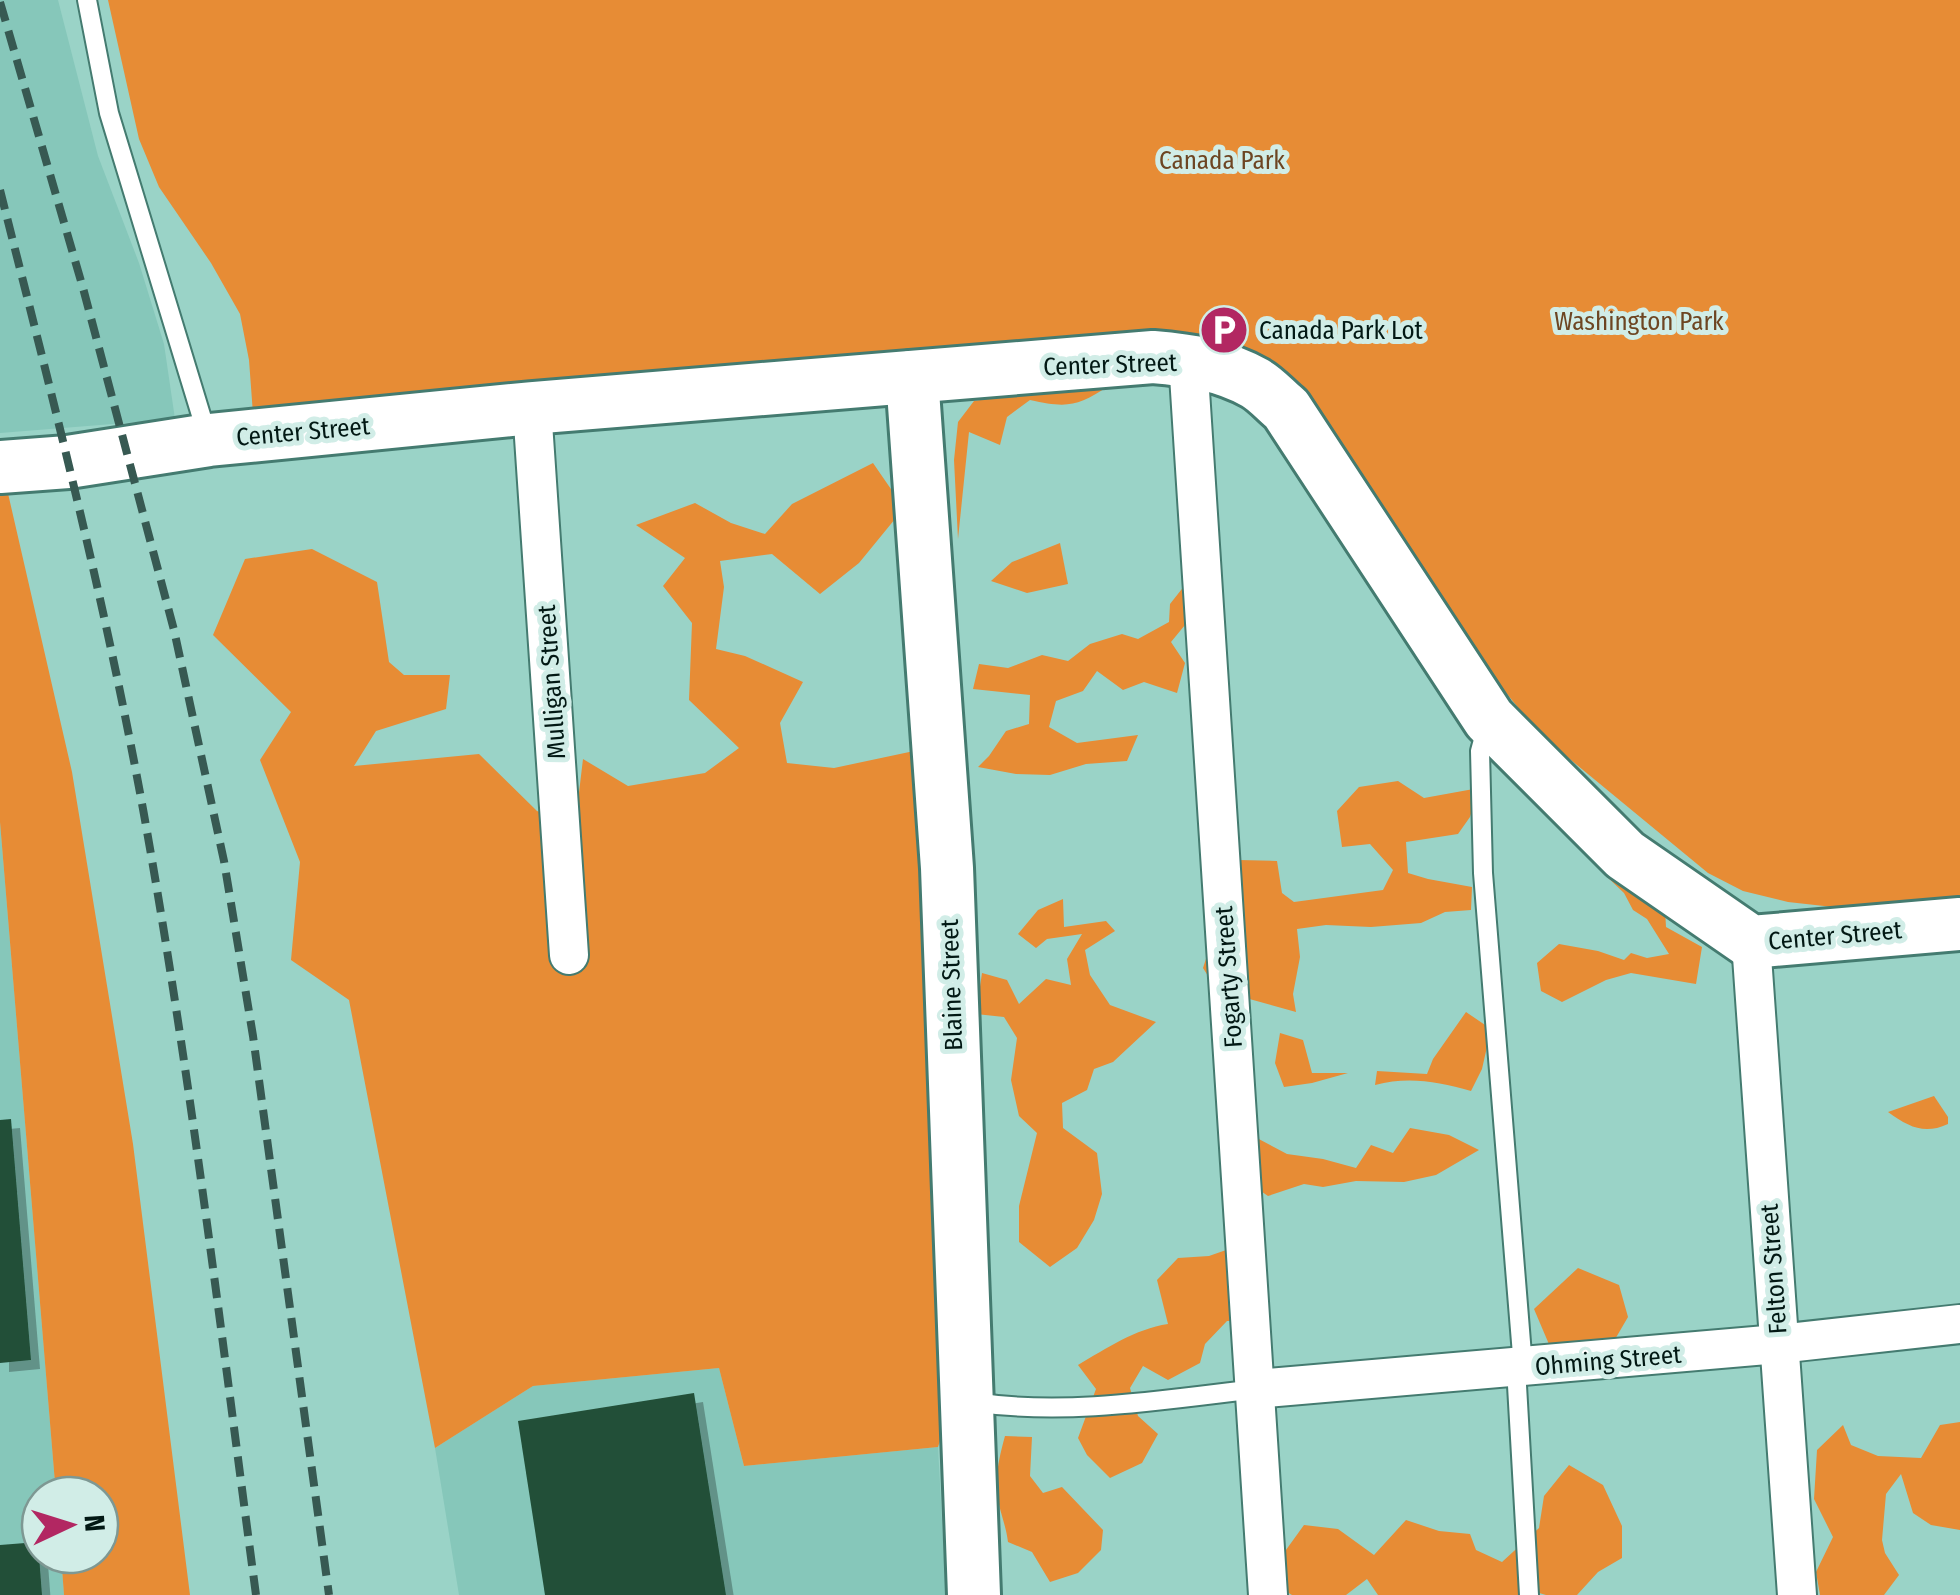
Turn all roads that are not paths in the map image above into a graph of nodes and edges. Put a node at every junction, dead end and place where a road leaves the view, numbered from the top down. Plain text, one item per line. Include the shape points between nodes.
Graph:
1 (88, 0) edge
2 (1188, 360) junction
3 (912, 377) junction
4 (532, 408) junction
5 (208, 440) junction
6 (0, 468) edge
7 (1489, 719) junction
8 (1960, 924) edge
9 (1751, 942) junction
10 (569, 955) dead end
11 (1960, 1324) edge
12 (1778, 1344) junction
13 (1520, 1367) junction
14 (1256, 1388) junction
15 (967, 1401) junction
16 (974, 1595) edge
17 (1268, 1595) edge
18 (1529, 1595) edge
19 (1797, 1595) edge

1 - 5 lane via 109,113
2 - 3 street, Center Street via 1153,357
2 - 7 street, Center Street via 1258,384 1286,409
2 - 14 street, Fogarty Street
3 - 4 street, Center Street
3 - 15 street, Blaine Street via 947,868
4 - 5 street, Center Street
4 - 10 street, Mulligan Street
5 - 6 street, Center Street
7 - 9 street, Center Street via 1626,855
7 - 13 lane via 1480,750 1483,873
8 - 9 street, Center Street
9 - 12 street, Felton Street
11 - 12 street, Ohming Street
12 - 13 street, Ohming Street
12 - 19 street, Felton Street
13 - 14 street, Ohming Street
13 - 18 lane
14 - 15 lane via 1121,1405 1010,1408
14 - 17 street, Fogarty Street
15 - 16 street, Blaine Street

